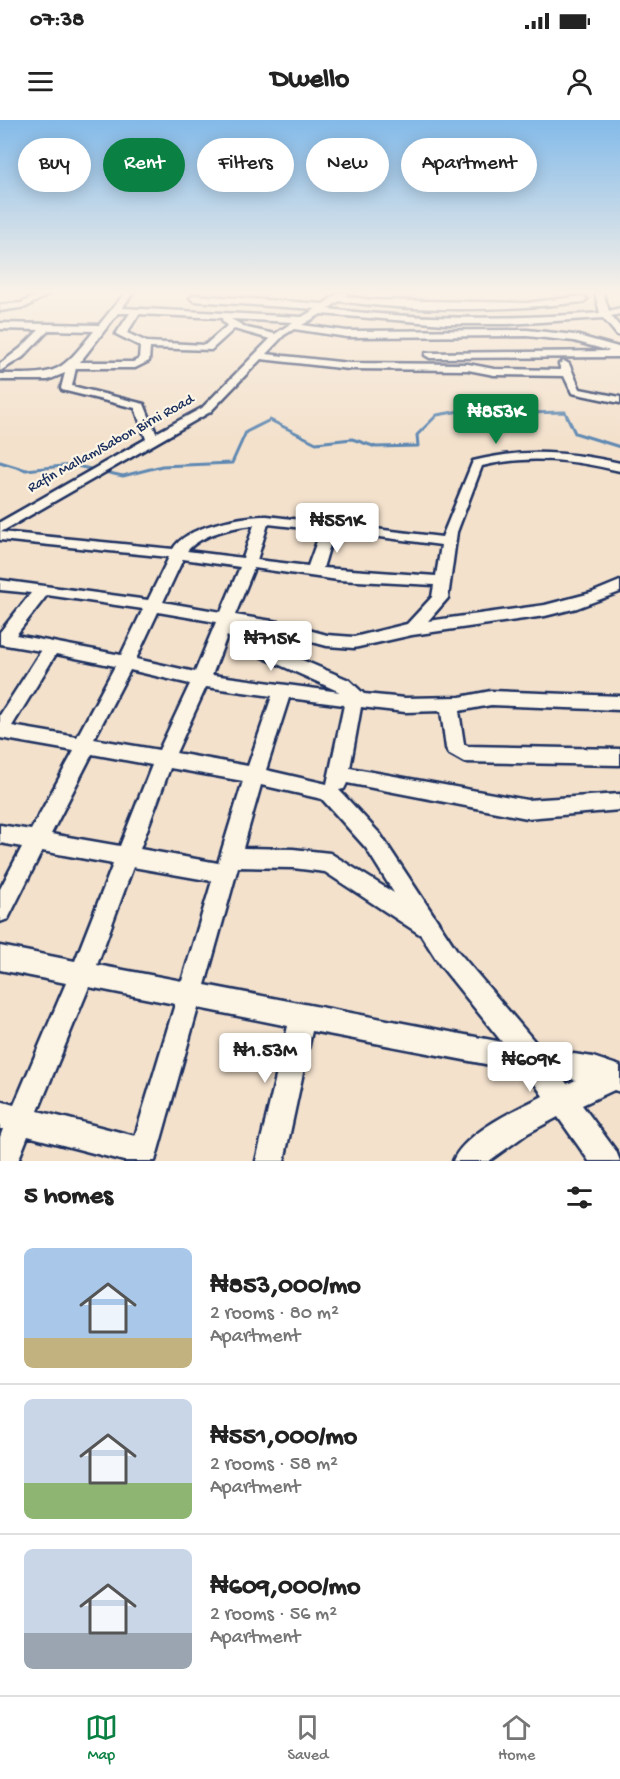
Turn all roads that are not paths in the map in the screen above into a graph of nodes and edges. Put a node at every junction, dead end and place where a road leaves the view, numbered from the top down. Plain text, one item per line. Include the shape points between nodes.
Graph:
1 (34, 342) edge
2 (91, 342) edge
3 (138, 342) edge
4 (214, 342) edge
5 (272, 342) edge
6 (424, 342) edge
7 (487, 342) edge
8 (588, 342) edge
9 (145, 345) junction
10 (492, 354) junction
11 (559, 354) junction
12 (620, 354) edge
13 (430, 355) junction
14 (258, 356) junction
15 (72, 365) junction
16 (437, 367) junction
17 (0, 368) edge
18 (502, 372) junction
19 (567, 373) junction
20 (0, 377) edge
21 (620, 400) edge
22 (153, 441) junction
23 (620, 467) edge
24 (262, 521) junction
25 (329, 526) junction
26 (0, 528) edge
27 (0, 536) edge
28 (448, 542) junction
29 (179, 554) junction
30 (248, 564) junction
31 (314, 572) junction
32 (444, 581) junction
33 (0, 585) edge
34 (620, 586) edge
35 (44, 589) junction
36 (153, 605) junction
37 (224, 620) junction
38 (412, 628) junction
39 (2, 638) edge
40 (52, 647) junction
41 (126, 662) junction
42 (201, 680) junction
43 (282, 691) junction
44 (354, 700) junction
45 (620, 703) edge
46 (449, 704) junction
47 (0, 731) edge
48 (85, 745) junction
49 (620, 758) edge
50 (164, 759) junction
51 (339, 774) junction
52 (254, 776) junction
53 (334, 797) junction
54 (620, 802) edge
55 (0, 834) edge
56 (38, 841) junction
57 (126, 856) junction
58 (228, 866) junction
59 (0, 911) edge
60 (431, 931) junction
61 (0, 958) edge
62 (82, 974) junction
63 (190, 994) junction
64 (303, 1017) junction
65 (534, 1061) junction
66 (617, 1078) edge
67 (562, 1100) junction
68 (10, 1118) edge
69 (142, 1156) edge
70 (4, 1161) edge
71 (270, 1161) edge
72 (467, 1161) edge
73 (606, 1161) edge

1 - 17 street
2 - 15 street
3 - 9 street
4 - 9 street via 207,348
5 - 14 street, Rafin Mallam/Sabon Birni Road
6 - 13 street
7 - 10 street
8 - 12 street
9 - 15 street via 144,361 135,365
10 - 11 street
10 - 13 street
10 - 18 street
11 - 12 street
11 - 19 street
13 - 16 street
14 - 16 street via 349,366
14 - 22 street, Rafin Mallam/Sabon Birni Road via 206,410
15 - 20 street via 48,377
15 - 22 street via 68,390 140,406
16 - 18 street
18 - 19 street
19 - 21 street via 576,391
22 - 26 street, Rafin Mallam/Sabon Birni Road
23 - 28 street via 558,455 477,464
24 - 25 street
24 - 29 street via 226,526 199,536 182,546
24 - 30 street
25 - 28 street
25 - 31 street
27 - 29 street
28 - 32 street
29 - 30 street
29 - 36 street
30 - 31 street
30 - 37 street
31 - 32 street
32 - 38 street via 440,598
33 - 35 street
34 - 38 street via 601,596 545,609
35 - 36 street
35 - 39 street
36 - 37 street
36 - 41 street
37 - 38 street via 290,629 345,643
37 - 42 street
37 - 44 street via 235,634 352,690
39 - 40 street
40 - 41 street
40 - 47 street
41 - 42 street
41 - 48 street
42 - 43 street
42 - 50 street
43 - 44 street
43 - 52 street
44 - 46 street
44 - 51 street
45 - 46 street via 491,698
46 - 49 street via 455,748 464,754
47 - 48 street
48 - 50 street
48 - 56 street
50 - 52 street
50 - 57 street
51 - 53 street
51 - 54 street via 527,809
52 - 53 street via 320,789
52 - 58 street
53 - 60 street via 373,841
55 - 56 street
56 - 57 street
56 - 59 street
57 - 58 street
57 - 62 street
58 - 60 street via 266,857 330,863
58 - 63 street
60 - 65 street via 456,969
61 - 62 street
62 - 63 street
62 - 68 street
63 - 64 street
63 - 69 street
64 - 65 street
64 - 71 street
65 - 66 street via 593,1070
65 - 67 street
66 - 67 street
67 - 72 street via 490,1141
67 - 73 street
68 - 69 street
68 - 70 street

